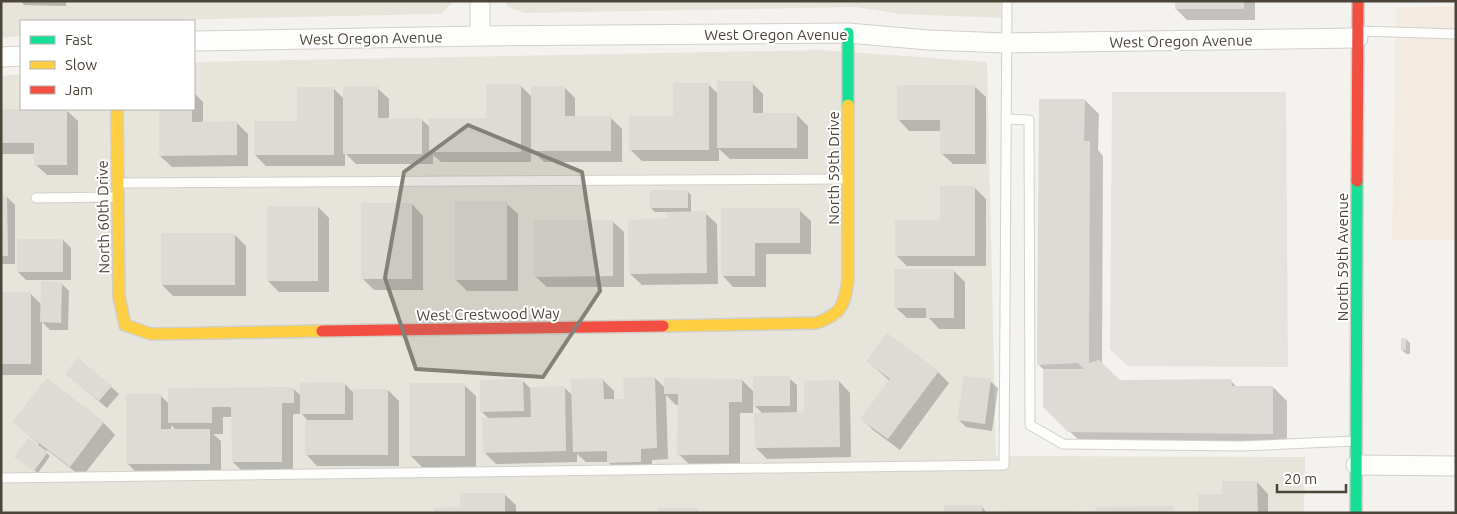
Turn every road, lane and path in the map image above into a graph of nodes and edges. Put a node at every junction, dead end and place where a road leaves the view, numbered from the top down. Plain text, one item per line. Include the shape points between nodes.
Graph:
1 (480, 1) edge
2 (1007, 1) edge
3 (1358, 1) edge
4 (848, 33) junction
5 (1358, 34) junction
6 (1456, 34) edge
7 (480, 36) junction
8 (195, 41) edge
9 (1006, 44) junction
10 (20, 56) edge
11 (1, 57) edge
12 (117, 110) edge
13 (1006, 119) junction
14 (848, 179) junction
15 (118, 183) junction
16 (118, 197) junction
17 (36, 198) dead end
18 (844, 303) joint
19 (125, 325) joint
20 (1356, 441) junction
21 (1356, 465) junction
22 (1456, 466) edge
23 (1, 478) edge
24 (1356, 513) edge

1 - 7 street
2 - 9 lane
3 - 5 street, North 59th Avenue
4 - 7 street, West Oregon Avenue
4 - 9 street, West Oregon Avenue
4 - 14 street, North 59th Drive
5 - 6 lane
5 - 9 street, West Oregon Avenue
5 - 20 street, North 59th Avenue
7 - 8 street, West Oregon Avenue
9 - 13 lane
10 - 11 street
12 - 15 street, North 60th Drive
13 - 20 lane via 1029,120 1030,426 1063,444 1242,446
13 - 23 lane via 1004,465
14 - 15 lane
14 - 18 street, North 59th Drive via 848,280
15 - 16 street, North 60th Drive
16 - 17 lane
16 - 19 street, North 60th Drive via 119,296
18 - 19 street, West Crestwood Way via 834,317 816,323 151,334
20 - 21 street, North 59th Avenue
21 - 22 street
21 - 24 street, North 59th Avenue

